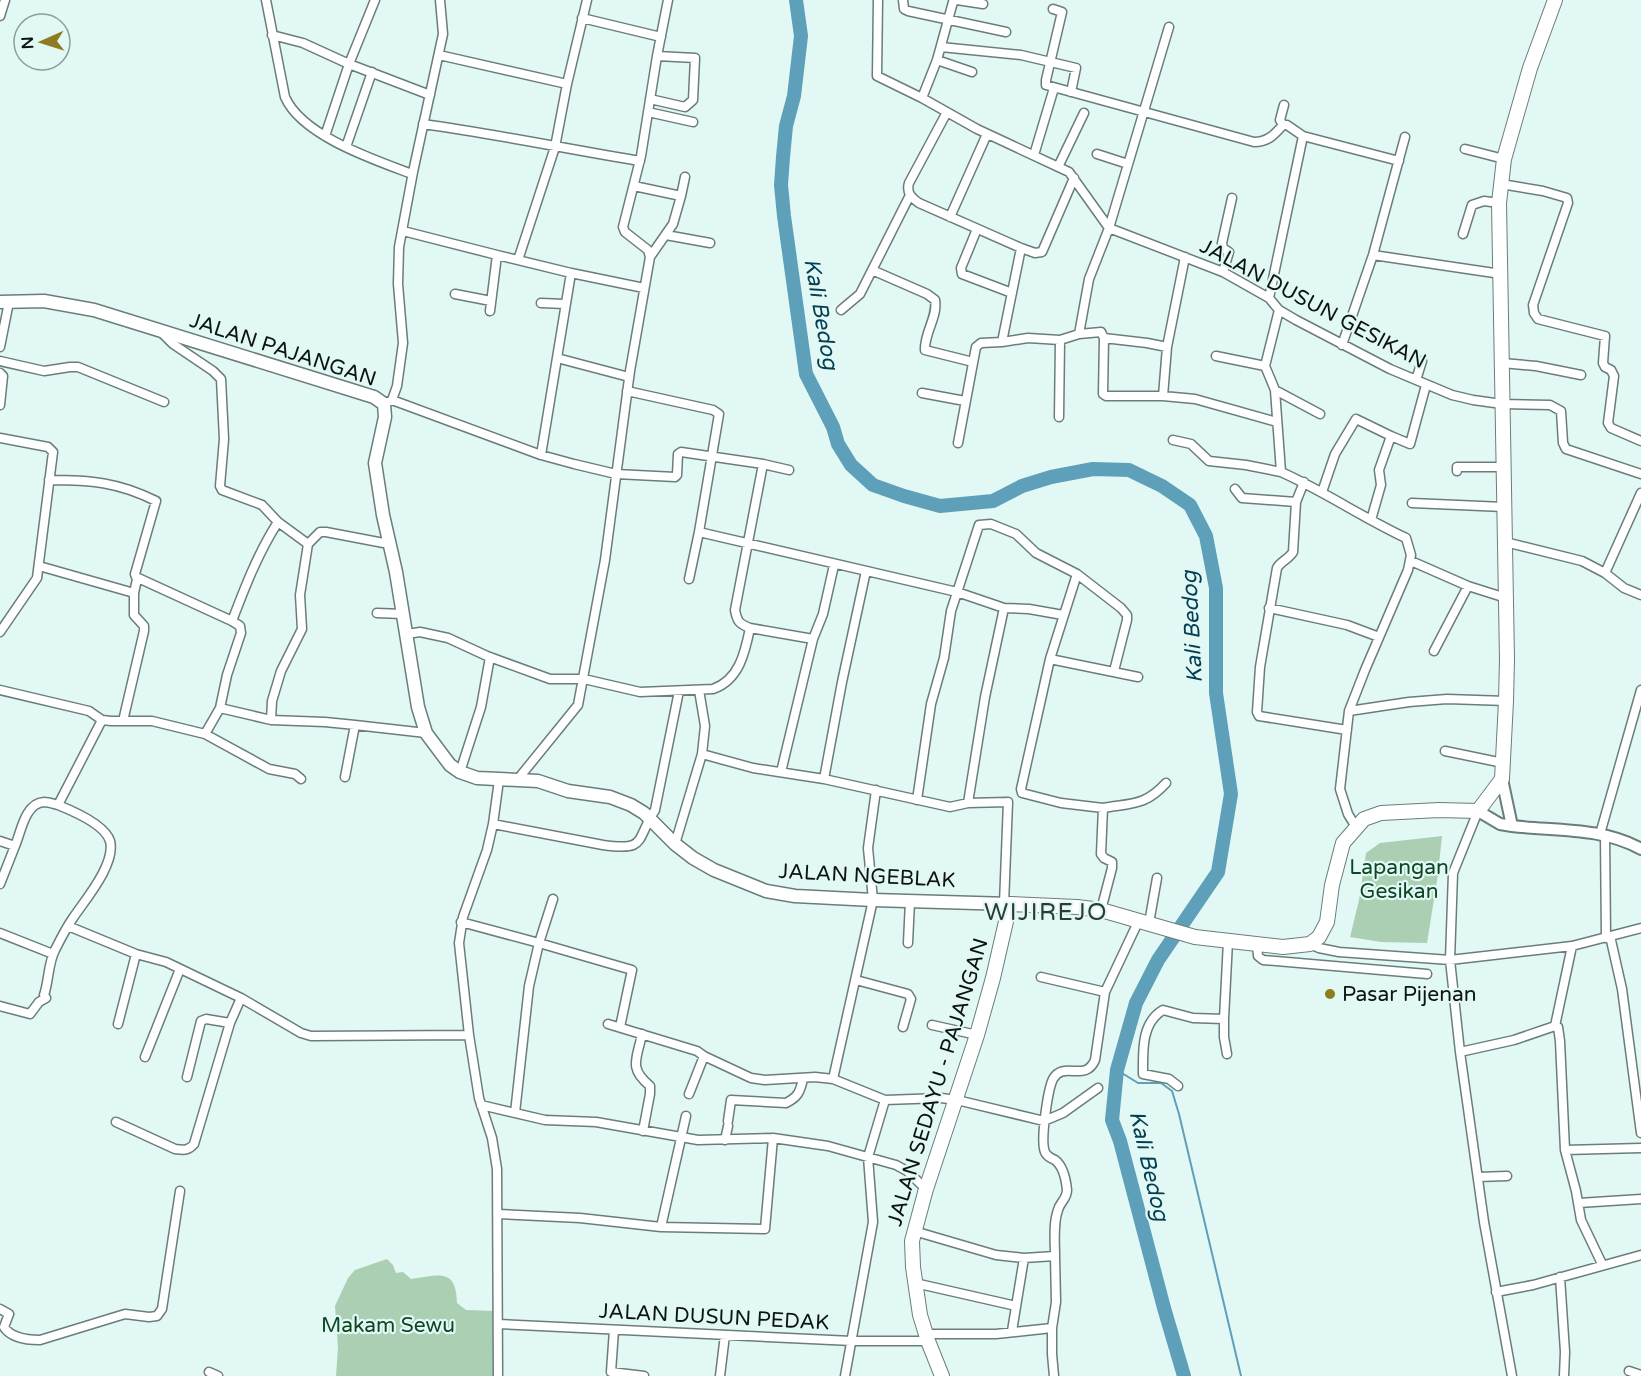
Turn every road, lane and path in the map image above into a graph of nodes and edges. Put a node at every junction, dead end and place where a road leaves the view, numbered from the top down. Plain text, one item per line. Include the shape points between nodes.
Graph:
1 (5, 0) edge
2 (266, 0) edge
3 (375, 0) edge
4 (440, 0) edge
5 (587, 0) edge
6 (668, 0) edge
7 (878, 0) edge
8 (903, 0) edge
9 (1555, 0) edge
10 (953, 1) edge
11 (983, 4) dead end
12 (1053, 9) dead end
13 (0, 16) edge
14 (582, 18) junction
15 (947, 20) junction
16 (1169, 27) dead end
17 (1006, 32) dead end
18 (272, 35) junction
19 (661, 37) junction
20 (940, 47) junction
21 (439, 55) junction
22 (657, 56) junction
23 (937, 60) junction
24 (1050, 62) junction
25 (349, 63) junction
26 (372, 72) junction
27 (972, 72) dead end
28 (567, 84) junction
29 (1054, 88) junction
30 (1071, 92) junction
31 (430, 95) junction
32 (922, 98) junction
33 (650, 99) junction
34 (1284, 105) dead end
35 (648, 112) junction
36 (947, 112) junction
37 (1144, 112) junction
38 (1084, 113) dead end
39 (693, 122) dead end
40 (423, 124) junction
41 (1283, 125) junction
42 (987, 134) junction
43 (325, 135) junction
44 (1303, 136) junction
45 (1405, 137) dead end
46 (346, 147) junction
47 (555, 147) junction
48 (1465, 149) dead end
49 (1097, 154) dead end
50 (1034, 155) junction
51 (1504, 159) junction
52 (640, 160) junction
53 (1399, 161) junction
54 (1128, 164) junction
55 (1058, 167) junction
56 (412, 174) junction
57 (685, 177) dead end
58 (1074, 178) junction
59 (1501, 183) junction
60 (633, 186) junction
61 (910, 195) junction
62 (681, 196) junction
63 (1232, 198) dead end
64 (1499, 203) junction
65 (950, 217) junction
66 (976, 228) junction
67 (1109, 228) junction
68 (403, 231) junction
69 (1463, 234) dead end
70 (666, 235) junction
71 (710, 243) dead end
72 (1021, 248) junction
73 (497, 255) junction
74 (1373, 255) junction
75 (650, 257) junction
76 (1185, 257) junction
77 (518, 260) junction
78 (872, 270) junction
79 (1223, 272) junction
80 (571, 273) junction
81 (1501, 274) junction
82 (644, 288) junction
83 (1012, 293) junction
84 (455, 294) dead end
85 (1269, 298) junction
86 (491, 301) junction
87 (4, 302) edge
88 (541, 303) dead end
89 (565, 304) junction
90 (841, 310) dead end
91 (1279, 310) junction
92 (490, 312) dead end
93 (160, 332) junction
94 (1079, 334) junction
95 (1104, 338) junction
96 (1060, 340) junction
97 (1002, 342) junction
98 (1342, 345) junction
99 (0, 347) edge
100 (1167, 347) junction
101 (1216, 356) dead end
102 (557, 358) junction
103 (0, 361) edge
104 (1422, 361) dead end
105 (973, 362) junction
106 (1502, 363) junction
107 (1265, 366) junction
108 (1, 375) edge
109 (1581, 375) dead end
110 (629, 377) junction
111 (1416, 380) junction
112 (1426, 385) junction
113 (1275, 390) junction
114 (627, 392) junction
115 (922, 393) dead end
116 (1163, 396) junction
117 (965, 401) junction
118 (164, 402) dead end
119 (388, 402) junction
120 (1502, 404) junction
121 (0, 405) edge
122 (1320, 414) dead end
123 (1059, 417) dead end
124 (1277, 422) junction
125 (1391, 435) junction
126 (0, 438) edge
127 (1173, 440) dead end
128 (1641, 441) edge
129 (958, 443) dead end
130 (541, 455) junction
131 (712, 456) junction
132 (763, 464) junction
133 (1503, 467) junction
134 (789, 470) dead end
135 (1457, 471) dead end
136 (1281, 472) junction
137 (616, 474) junction
138 (1641, 474) edge
139 (49, 480) junction
140 (1304, 482) junction
141 (1235, 489) dead end
142 (1322, 492) junction
143 (1641, 493) edge
144 (1296, 502) junction
145 (1412, 502) dead end
146 (1504, 507) junction
147 (1371, 520) junction
148 (278, 522) junction
149 (699, 532) junction
150 (1505, 542) junction
151 (749, 543) junction
152 (308, 544) junction
153 (390, 544) junction
154 (1411, 561) junction
155 (834, 565) junction
156 (39, 566) junction
157 (866, 572) junction
158 (1605, 573) junction
159 (1077, 574) junction
160 (137, 579) junction
161 (689, 579) dead end
162 (1468, 586) junction
163 (134, 592) junction
164 (957, 592) junction
165 (1641, 596) edge
166 (1506, 598) junction
167 (1004, 608) junction
168 (1269, 608) junction
169 (377, 613) dead end
170 (404, 614) junction
171 (1063, 615) junction
172 (232, 621) junction
173 (750, 628) junction
174 (0, 632) edge
175 (407, 633) junction
176 (1379, 637) junction
177 (813, 639) junction
178 (1434, 651) dead end
179 (490, 657) junction
180 (1050, 659) junction
181 (1114, 671) junction
182 (1138, 677) dead end
183 (584, 679) junction
184 (0, 690) edge
185 (699, 690) junction
186 (1641, 690) edge
187 (679, 691) junction
188 (1506, 700) junction
189 (220, 708) junction
190 (1349, 711) junction
191 (102, 720) junction
192 (271, 720) junction
193 (123, 721) junction
194 (355, 725) junction
195 (1347, 730) junction
196 (205, 734) junction
197 (426, 734) junction
198 (1445, 751) dead end
199 (702, 754) junction
200 (1503, 763) junction
201 (460, 772) junction
202 (782, 772) junction
203 (345, 777) dead end
204 (301, 779) dead end
205 (518, 779) junction
206 (824, 779) junction
207 (1503, 779) junction
208 (499, 780) junction
209 (1166, 783) dead end
210 (876, 790) junction
211 (1022, 793) junction
212 (917, 800) junction
213 (1008, 802) junction
214 (968, 803) junction
215 (58, 805) junction
216 (1103, 808) junction
217 (1478, 811) junction
218 (649, 818) junction
219 (494, 824) junction
220 (1512, 826) junction
221 (1356, 827) junction
222 (1602, 834) junction
223 (0, 841) edge
224 (675, 844) junction
225 (15, 846) junction
226 (1641, 849) edge
227 (1157, 878) dead end
228 (0, 884) edge
229 (553, 899) dead end
230 (873, 900) junction
231 (910, 902) junction
232 (1007, 904) junction
233 (1101, 910) junction
234 (461, 922) junction
235 (1147, 923) junction
236 (68, 926) junction
237 (1641, 928) edge
238 (0, 933) edge
239 (1608, 937) junction
240 (1228, 941) junction
241 (538, 943) junction
242 (908, 943) dead end
243 (1257, 944) junction
244 (1310, 944) junction
245 (1572, 946) junction
246 (53, 954) junction
247 (136, 954) junction
248 (1413, 958) junction
249 (1450, 960) junction
250 (180, 969) junction
251 (1413, 972) junction
252 (1427, 974) dead end
253 (1041, 977) dead end
254 (856, 980) junction
255 (1105, 993) junction
256 (241, 998) junction
257 (0, 1006) edge
258 (1224, 1019) junction
259 (230, 1023) junction
260 (118, 1024) dead end
261 (608, 1024) dead end
262 (932, 1025) dead end
263 (1555, 1026) junction
264 (620, 1027) junction
265 (903, 1027) dead end
266 (642, 1034) junction
267 (469, 1035) junction
268 (977, 1035) junction
269 (1460, 1052) junction
270 (1227, 1054) dead end
271 (704, 1056) junction
272 (145, 1057) dead end
273 (187, 1077) dead end
274 (803, 1078) junction
275 (833, 1079) junction
276 (1178, 1086) dead end
277 (1098, 1088) dead end
278 (689, 1094) dead end
279 (885, 1100) junction
280 (957, 1100) junction
281 (481, 1105) junction
282 (515, 1113) junction
283 (686, 1116) dead end
284 (1044, 1121) junction
285 (116, 1122) dead end
286 (643, 1131) junction
287 (1641, 1133) edge
288 (681, 1138) junction
289 (773, 1138) junction
290 (725, 1140) junction
291 (1641, 1148) edge
292 (1565, 1150) junction
293 (868, 1157) junction
294 (1507, 1176) dead end
295 (1478, 1177) junction
296 (926, 1189) junction
297 (180, 1191) dead end
298 (1641, 1198) edge
299 (1579, 1203) junction
300 (498, 1214) junction
301 (661, 1227) junction
302 (914, 1231) junction
303 (1641, 1255) edge
304 (1054, 1256) junction
305 (1024, 1258) junction
306 (1602, 1264) junction
307 (1560, 1277) junction
308 (915, 1283) junction
309 (1496, 1292) junction
310 (1016, 1306) junction
311 (0, 1309) edge
312 (498, 1324) junction
313 (1052, 1328) junction
314 (614, 1330) junction
315 (1012, 1331) junction
316 (725, 1335) junction
317 (927, 1337) junction
318 (852, 1341) junction
319 (1629, 1371) dead end
320 (611, 1374) edge
321 (1641, 1375) edge
322 (498, 1376) edge
323 (644, 1376) edge
324 (720, 1376) edge
325 (846, 1376) edge
326 (942, 1376) edge
327 (1054, 1376) edge
328 (1512, 1376) edge
329 (1564, 1376) edge

1 - 13 street
2 - 18 street
3 - 25 street
4 - 21 street via 443,34
5 - 14 street
6 - 19 street
7 - 32 street via 876,76
8 - 15 street via 905,10
9 - 51 main road via 1530,68
10 - 11 street
10 - 15 street
12 - 24 street via 1062,12
14 - 19 street
14 - 28 street
15 - 17 street
15 - 20 street
16 - 37 street
18 - 25 street via 303,43
18 - 43 street via 286,100
19 - 22 street
20 - 23 street
20 - 24 street via 1005,52
21 - 28 street
21 - 31 street
22 - 33 street
22 - 33 street via 695,58 693,100 685,107
23 - 27 street
23 - 32 street
24 - 29 street via 1045,84
24 - 30 street via 1077,67
25 - 26 street
25 - 43 street
26 - 31 street
26 - 46 street
28 - 47 street
29 - 30 street
29 - 50 street
30 - 37 street
31 - 40 street
32 - 36 street
33 - 35 street
34 - 41 street via 1280,118
35 - 39 street
35 - 52 street
36 - 42 street
36 - 61 street via 909,183
37 - 41 street via 1254,142 1270,138
37 - 54 street
38 - 55 street
40 - 47 street
40 - 56 street
41 - 44 street
42 - 50 street
42 - 65 street
43 - 46 street
44 - 53 street
44 - 85 street
45 - 53 street
46 - 56 street
47 - 52 street
47 - 77 street
48 - 51 street
49 - 54 street
50 - 55 street
51 - 59 main road
52 - 60 street
53 - 74 street
54 - 67 street
55 - 58 street
56 - 68 street
57 - 62 street
58 - 67 street
58 - 72 street via 1042,252
59 - 64 main road
59 - 128 street via 1567,198 1533,305 1534,313 1538,319 1605,336 1602,360 1614,376 1608,423
60 - 62 street
60 - 75 street via 624,230 648,250
61 - 65 street
61 - 78 street
62 - 70 street
63 - 79 street via 1222,243 1229,252
64 - 69 street via 1484,201 1472,206
64 - 81 main road
65 - 66 street
66 - 72 street
66 - 83 street via 962,274
67 - 76 street, JALAN DUSUN GESIKAN
67 - 94 street via 1089,279
68 - 73 street
68 - 119 street via 398,284 403,342 397,386
70 - 71 street
70 - 75 street
72 - 83 street
73 - 77 street
73 - 86 street
74 - 81 street
74 - 98 street
75 - 82 street
76 - 79 street, JALAN DUSUN GESIKAN
76 - 100 street
77 - 80 street
78 - 90 street via 860,294
78 - 105 street via 935,300 925,350
79 - 85 street, JALAN DUSUN GESIKAN
80 - 82 street
80 - 89 street
81 - 106 main road
82 - 110 street
83 - 97 street
84 - 86 street
85 - 91 street, JALAN DUSUN GESIKAN
86 - 92 street
87 - 93 main road, JALAN PAJANGAN via 44,301 94,310
87 - 99 street
88 - 89 street
89 - 102 street
91 - 98 street, JALAN DUSUN GESIKAN
91 - 107 street
93 - 119 main road, JALAN PAJANGAN
93 - 148 street via 221,380 224,439 220,488 262,505
94 - 95 street via 1101,332
94 - 96 street
95 - 100 street
95 - 116 street via 1104,395
96 - 97 street via 1028,338
96 - 123 street
97 - 105 street via 978,344
98 - 111 street, JALAN DUSUN GESIKAN
100 - 116 street
101 - 107 street
102 - 110 street
102 - 130 street
103 - 118 street via 44,371 78,367
104 - 111 street
105 - 117 street
106 - 109 street
106 - 120 main road
107 - 113 street
108 - 121 street
110 - 114 street
111 - 112 street, JALAN DUSUN GESIKAN
112 - 120 street, JALAN DUSUN GESIKAN via 1473,400
112 - 125 street via 1410,444
113 - 122 street
113 - 124 street
114 - 131 street via 717,412
114 - 137 street
115 - 117 street
116 - 124 street via 1195,399
117 - 129 street
119 - 130 street
119 - 153 main road, JALAN PAJANGAN via 375,468
120 - 133 main road
120 - 138 street, JALAN DUSUN GESIKAN via 1558,408 1566,449
124 - 136 street
125 - 142 street via 1356,419 1335,454
125 - 147 street via 1379,470 1382,486
126 - 139 street via 51,448
127 - 136 street via 1191,444 1214,462
130 - 137 street
131 - 132 street
131 - 137 street via 679,453 675,477
131 - 149 street
132 - 134 street
132 - 151 street
133 - 135 street via 1457,466
133 - 146 main road
136 - 140 street
137 - 183 street
139 - 156 street
139 - 160 street via 107,482 156,501 135,574
140 - 142 street
140 - 144 street
141 - 144 street via 1242,498
142 - 147 street
143 - 158 street
144 - 168 street via 1293,552 1277,568
145 - 146 street
146 - 150 main road
147 - 154 street via 1406,538
148 - 152 street
148 - 172 street
149 - 151 street
149 - 161 street
150 - 158 street via 1581,561
150 - 166 main road
151 - 155 street
151 - 173 street via 735,610 740,625
152 - 153 street via 326,532
152 - 192 street via 300,595 302,629 281,671
153 - 170 main road, JALAN PAJANGAN
154 - 162 street
154 - 176 street
155 - 157 street
155 - 177 street
156 - 163 street
156 - 174 street via 34,584
157 - 164 street
157 - 206 street
158 - 165 street
159 - 164 street via 1036,554 1014,532 982,523
159 - 171 street
159 - 181 street via 1111,598 1127,615
160 - 163 street
160 - 172 street
162 - 166 street
162 - 178 street
163 - 193 street via 134,615 144,631
164 - 167 street
164 - 212 street via 932,704
166 - 188 main road
167 - 171 street
167 - 214 street
168 - 176 street via 1347,625
168 - 195 street via 1258,716
169 - 170 street
170 - 175 main road, JALAN PAJANGAN
171 - 180 street
172 - 189 street via 240,626 241,633
173 - 177 street
173 - 185 street via 733,675 720,687
175 - 179 street via 448,638
175 - 197 main road, JALAN PAJANGAN
176 - 190 street
177 - 202 street
179 - 183 street via 550,679
179 - 201 street via 481,707
180 - 181 street
180 - 211 street
181 - 182 street
183 - 187 street via 640,692
183 - 205 street via 578,705
184 - 191 street via 89,711
185 - 187 street
185 - 199 street via 705,726
186 - 222 street
187 - 218 street via 656,810
188 - 190 street via 1447,699
188 - 200 main road
189 - 192 street
189 - 196 street
190 - 195 street
191 - 193 street
191 - 215 street
192 - 194 street
193 - 196 street via 152,721
194 - 197 street
194 - 203 street
195 - 221 street via 1340,789
196 - 204 street via 269,769
197 - 201 main road, JALAN PAJANGAN
198 - 200 street
199 - 202 street
199 - 224 street
200 - 207 main road
201 - 208 main road
202 - 206 street
205 - 208 main road, JALAN NGEBLAK
205 - 218 main road, JALAN NGEBLAK via 610,797
206 - 210 street
207 - 217 main road
207 - 220 street
208 - 219 street
209 - 216 street via 1145,800
210 - 212 street
210 - 230 street via 868,848
211 - 213 street via 1011,796
211 - 216 street
212 - 214 street via 950,807
213 - 214 street
213 - 232 street
215 - 225 street via 44,802 34,806
215 - 236 street via 105,832 111,844 95,887
216 - 233 street via 1101,854 1112,862 1113,868
217 - 220 street via 1500,824
217 - 221 main road via 1381,813 1364,819
217 - 249 street via 1453,873
218 - 219 street via 638,843 620,847
218 - 224 main road, JALAN NGEBLAK
219 - 234 street
220 - 222 street
221 - 244 main road via 1340,849 1327,922
222 - 226 street
222 - 239 street
223 - 225 street
224 - 230 main road, JALAN NGEBLAK via 714,870 766,891
225 - 228 street
227 - 235 street
229 - 241 street
230 - 231 main road, JALAN NGEBLAK
230 - 254 street
231 - 232 main road, JALAN NGEBLAK
231 - 242 street
232 - 233 main road, JALAN NGEBLAK
232 - 268 main road, JALAN SEDAYU - PAJANGAN
233 - 235 main road, JALAN NGEBLAK
234 - 241 street
234 - 267 street via 459,943
235 - 240 main road, JALAN NGEBLAK via 1188,936
235 - 255 street
236 - 246 street
236 - 247 street
237 - 239 street
238 - 246 street
239 - 245 street
239 - 287 street via 1622,988
240 - 243 main road, JALAN NGEBLAK
240 - 258 street
241 - 264 street via 632,970
241 - 282 street via 528,987
243 - 244 main road, JALAN NGEBLAK
243 - 251 street via 1258,956 1263,960
244 - 248 street via 1339,952
245 - 249 street
245 - 263 street
246 - 257 street via 46,998 32,1012
247 - 250 street
247 - 260 street
248 - 249 street
248 - 251 street
249 - 269 street
250 - 256 street
250 - 272 street
251 - 252 street
253 - 255 street
254 - 265 street via 908,994 911,999
254 - 275 street
255 - 284 street via 1093,1066 1082,1072 1062,1071 1056,1075
256 - 259 street
256 - 267 street via 310,1036
258 - 270 street
258 - 276 street via 1193,1018 1163,1010 1152,1021 1145,1036 1143,1074 1169,1079
259 - 273 street via 201,1021
259 - 285 street via 190,1149 175,1149
261 - 264 street
262 - 268 street
263 - 269 street
263 - 292 street via 1560,1033
264 - 266 street
266 - 271 street
266 - 286 street via 636,1073 650,1086
267 - 281 street
268 - 280 main road, JALAN SEDAYU - PAJANGAN
269 - 295 street
271 - 274 street via 751,1078
271 - 278 street
274 - 275 street
274 - 290 street via 800,1092 786,1103 731,1100
275 - 279 street
277 - 284 street via 1063,1113
279 - 280 street
279 - 293 street
280 - 284 street
280 - 296 main road, JALAN SEDAYU - PAJANGAN
281 - 282 street
281 - 300 street via 495,1154
282 - 286 street
283 - 288 street
284 - 304 street via 1045,1152 1059,1164 1067,1191 1057,1211
286 - 288 street
288 - 290 street
288 - 301 street
289 - 290 street
289 - 293 street
289 - 301 street via 765,1230
291 - 292 street
292 - 299 street
293 - 296 street via 907,1171
293 - 318 street via 873,1222
294 - 295 street
295 - 309 street
296 - 302 main road, JALAN SEDAYU - PAJANGAN
297 - 311 street via 158,1316 125,1314 32,1340 6,1331 9,1314
298 - 299 street
299 - 306 street via 1581,1220
300 - 301 street
300 - 312 street
302 - 305 street via 996,1255
302 - 308 main road, JALAN SEDAYU - PAJANGAN via 911,1250
303 - 306 street
304 - 305 street
304 - 313 street via 1056,1302
305 - 310 street
306 - 307 street
307 - 309 street
307 - 329 street
308 - 310 street
308 - 317 main road, JALAN SEDAYU - PAJANGAN
309 - 328 street
310 - 315 street
312 - 314 street, JALAN DUSUN PEDAK
312 - 322 street
313 - 315 street, JALAN DUSUN PEDAK
313 - 327 street
314 - 316 street, JALAN DUSUN PEDAK
314 - 320 street
315 - 317 street, JALAN DUSUN PEDAK
316 - 318 street, JALAN DUSUN PEDAK
316 - 324 street
317 - 318 street, JALAN DUSUN PEDAK
317 - 326 main road, JALAN SEDAYU - PAJANGAN
318 - 325 street
319 - 321 street
320 - 323 street

